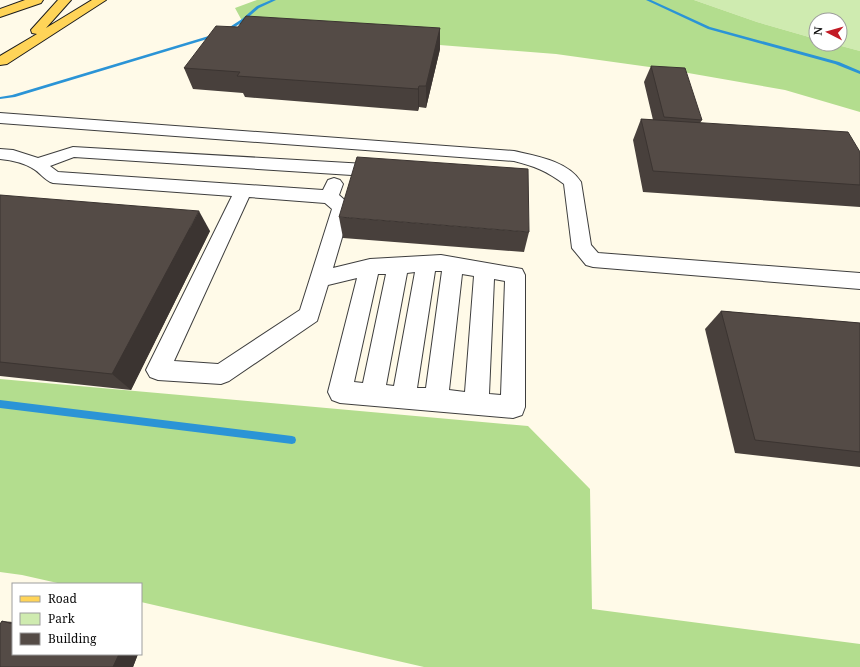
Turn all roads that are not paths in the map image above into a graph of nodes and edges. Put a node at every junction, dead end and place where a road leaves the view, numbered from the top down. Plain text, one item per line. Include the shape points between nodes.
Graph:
1 (38, 0) edge
2 (65, 0) edge
3 (100, 0) edge
4 (0, 13) edge
5 (1, 61) edge
6 (0, 118) edge
7 (0, 154) edge
8 (201, 159) junction
9 (38, 164) junction
10 (339, 168) junction
11 (395, 172) edge
12 (186, 187) junction
13 (243, 191) junction
14 (329, 197) junction
15 (426, 264) junction
16 (398, 265) junction
17 (453, 265) junction
18 (370, 267) junction
19 (484, 270) junction
20 (320, 279) junction
21 (860, 281) edge
22 (372, 395) junction
23 (404, 397) junction
24 (436, 400) junction
25 (476, 404) junction

1 - 4 main road
2 - 5 main road via 32,35
3 - 5 main road
6 - 21 lane via 514,156 557,170 572,182 582,248 593,260
7 - 9 lane via 13,155
8 - 9 lane via 74,152
8 - 10 lane
8 - 12 lane
9 - 12 lane via 53,177
10 - 11 lane
10 - 14 lane
12 - 13 lane
13 - 14 lane
13 - 20 lane via 158,370 221,374 309,315
14 - 20 lane via 342,207
15 - 16 lane
15 - 17 lane
15 - 23 lane
16 - 18 lane
16 - 22 lane
17 - 19 lane
17 - 24 lane
18 - 20 lane
18 - 22 lane via 340,392
19 - 25 lane
19 - 25 lane via 515,275 513,407
22 - 23 lane
23 - 24 lane
24 - 25 lane

